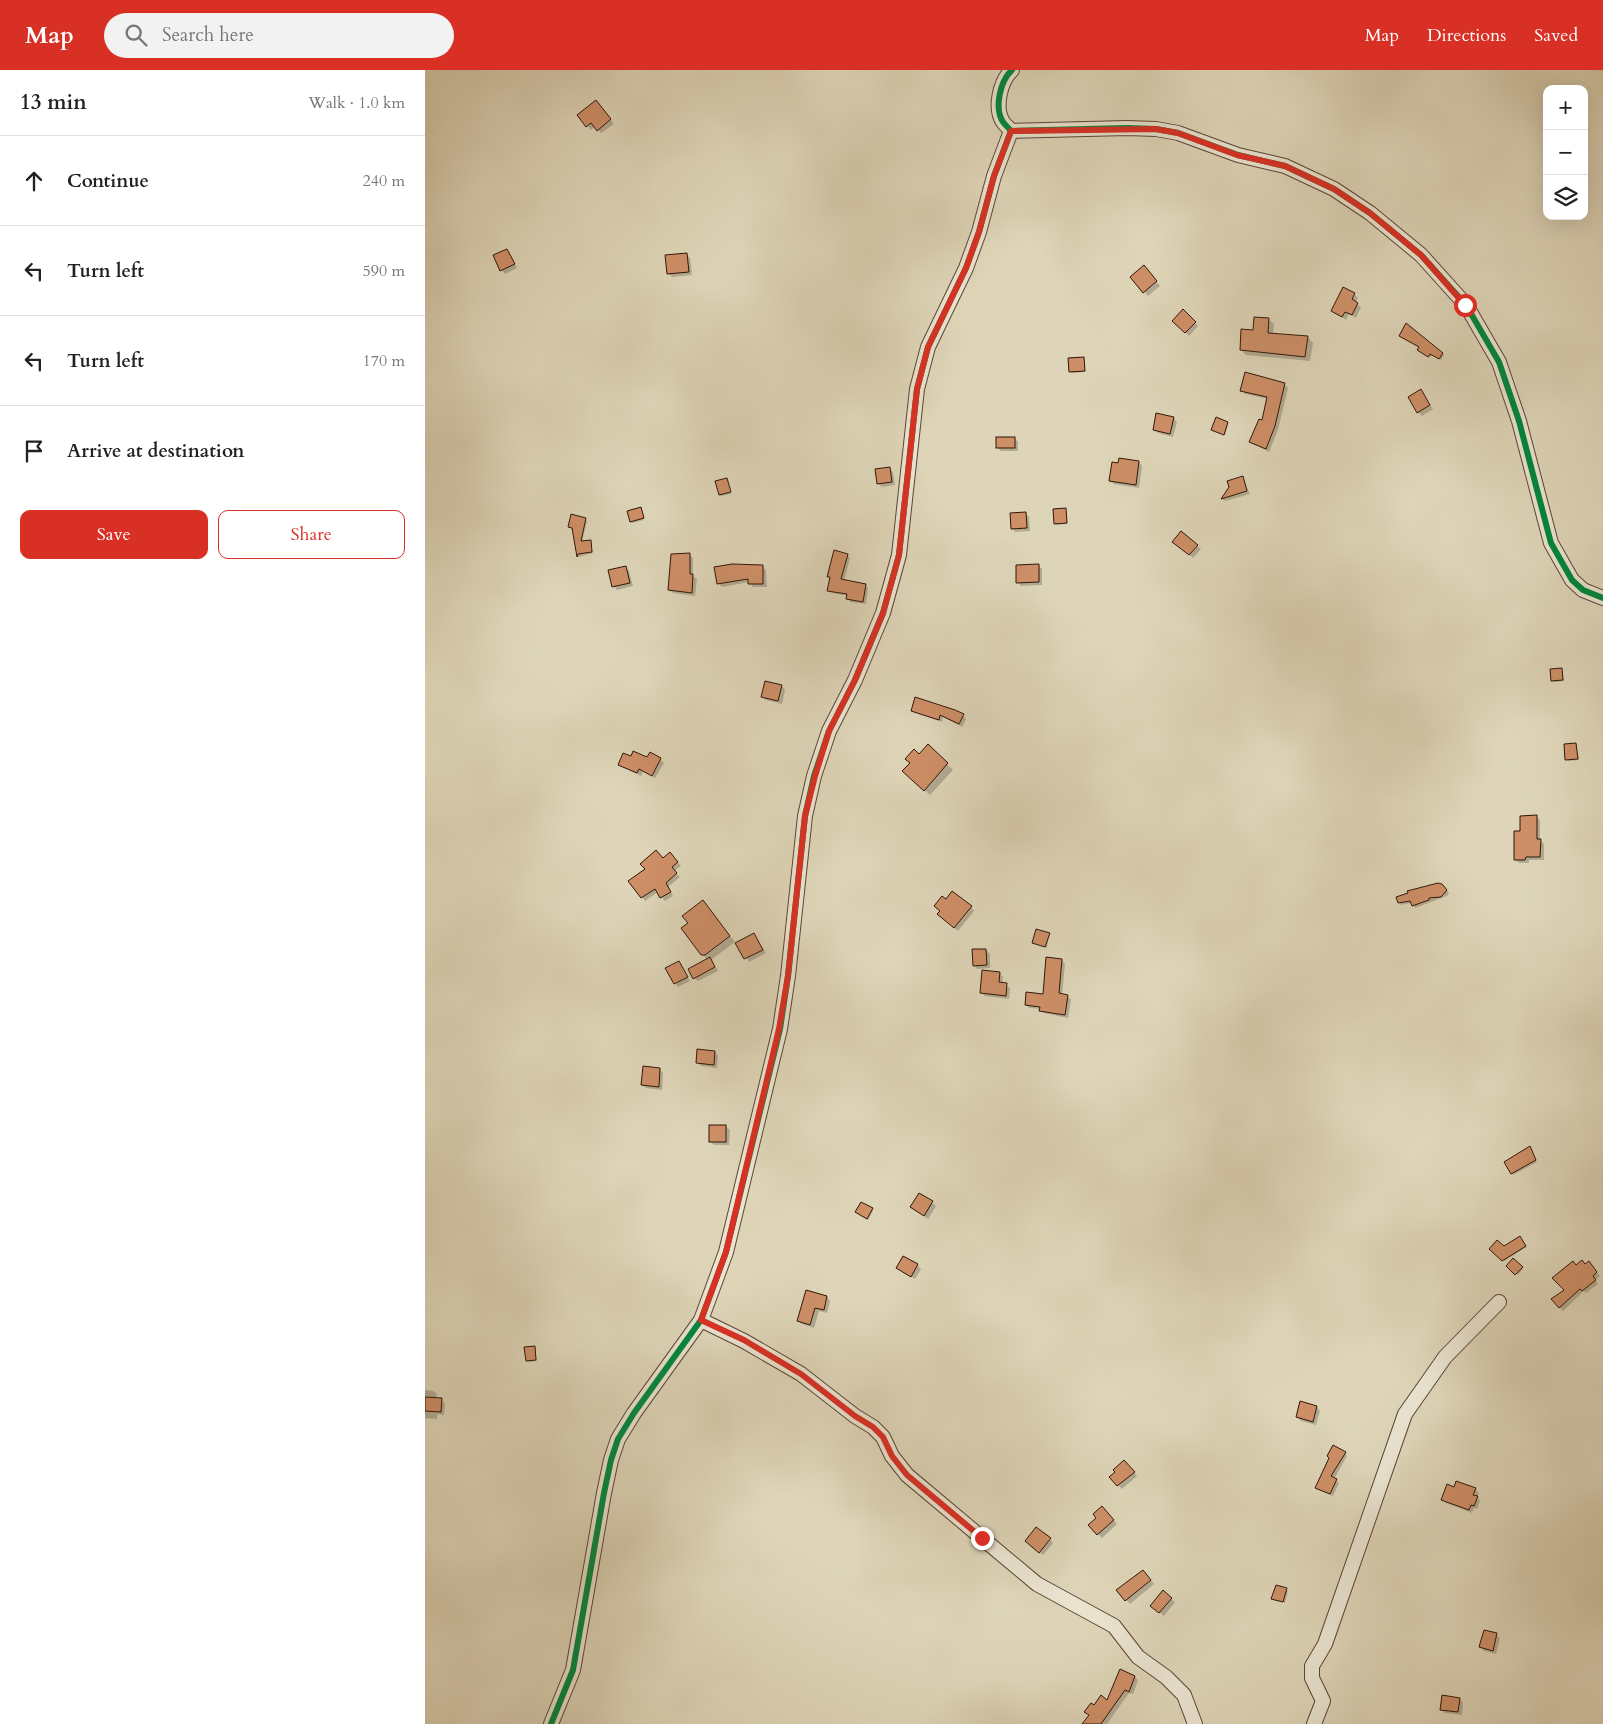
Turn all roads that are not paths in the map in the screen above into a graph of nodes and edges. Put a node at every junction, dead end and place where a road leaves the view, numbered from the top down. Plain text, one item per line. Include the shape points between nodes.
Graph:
1 (1012, 70) edge
2 (1011, 131) junction
3 (1603, 598) edge
4 (1499, 1302) dead end
5 (701, 1320) junction
6 (551, 1724) edge
7 (1195, 1724) edge
8 (1314, 1724) edge

1 - 2 street via 1005,77 999,109 1003,122
2 - 3 street via 1127,128 1178,133 1237,155 1285,166 1334,189 1370,213 1421,255 1465,305 1499,362 1519,421 1551,543 1572,580 1583,590
2 - 5 street via 966,268 928,347 917,389 899,555 883,613 829,731 815,776 805,816 788,976 779,1029 726,1252
4 - 8 street via 1445,1357 1405,1414 1325,1644 1312,1666 1312,1678 1323,1700
5 - 6 street via 618,1439 604,1493 573,1670
5 - 7 street via 744,1340 801,1374 873,1427 907,1475 995,1550 1037,1584 1114,1626 1138,1657 1184,1695

